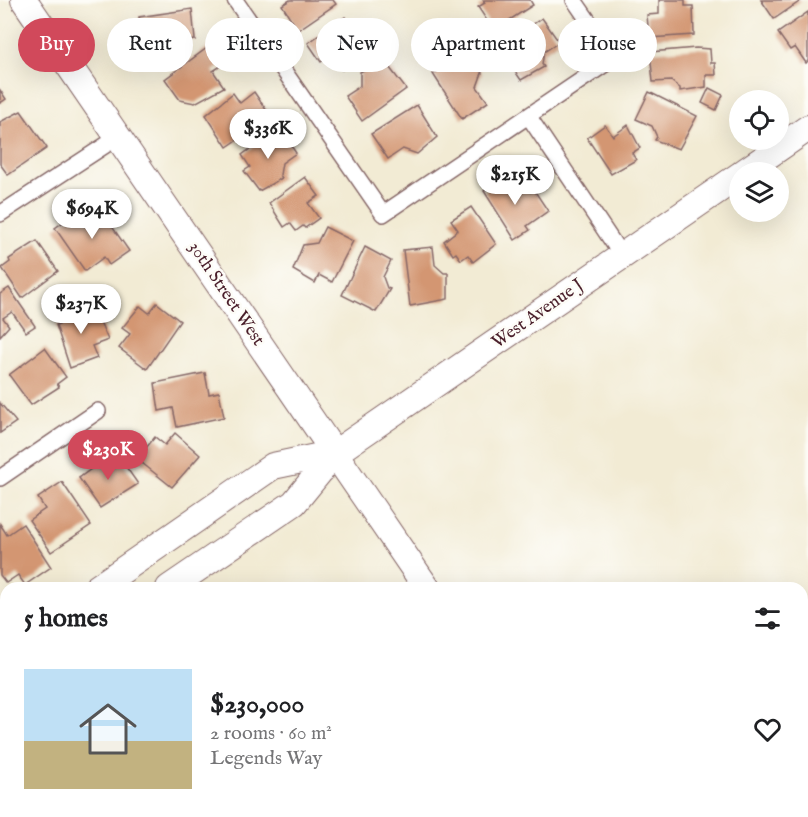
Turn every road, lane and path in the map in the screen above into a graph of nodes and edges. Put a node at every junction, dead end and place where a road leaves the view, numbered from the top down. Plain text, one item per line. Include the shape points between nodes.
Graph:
1 (24, 0) edge
2 (235, 0) edge
3 (574, 0) edge
4 (529, 117) junction
5 (808, 128) edge
6 (118, 137) junction
7 (759, 162) edge
8 (729, 183) edge
9 (0, 214) edge
10 (622, 256) junction
11 (98, 411) dead end
12 (336, 453) junction
13 (0, 478) edge
14 (106, 582) edge
15 (178, 582) edge
16 (423, 582) edge

1 - 6 main road, 30th Street West
2 - 4 street via 383,214
3 - 4 street via 614,58
4 - 10 street
5 - 7 main road
6 - 9 street
6 - 12 main road, 30th Street West
8 - 10 main road, West Avenue J
10 - 12 main road, West Avenue J
11 - 13 street
12 - 14 main road, West Avenue J via 273,466
12 - 15 main road, West Avenue J via 294,503
12 - 16 main road, 30th Street West

